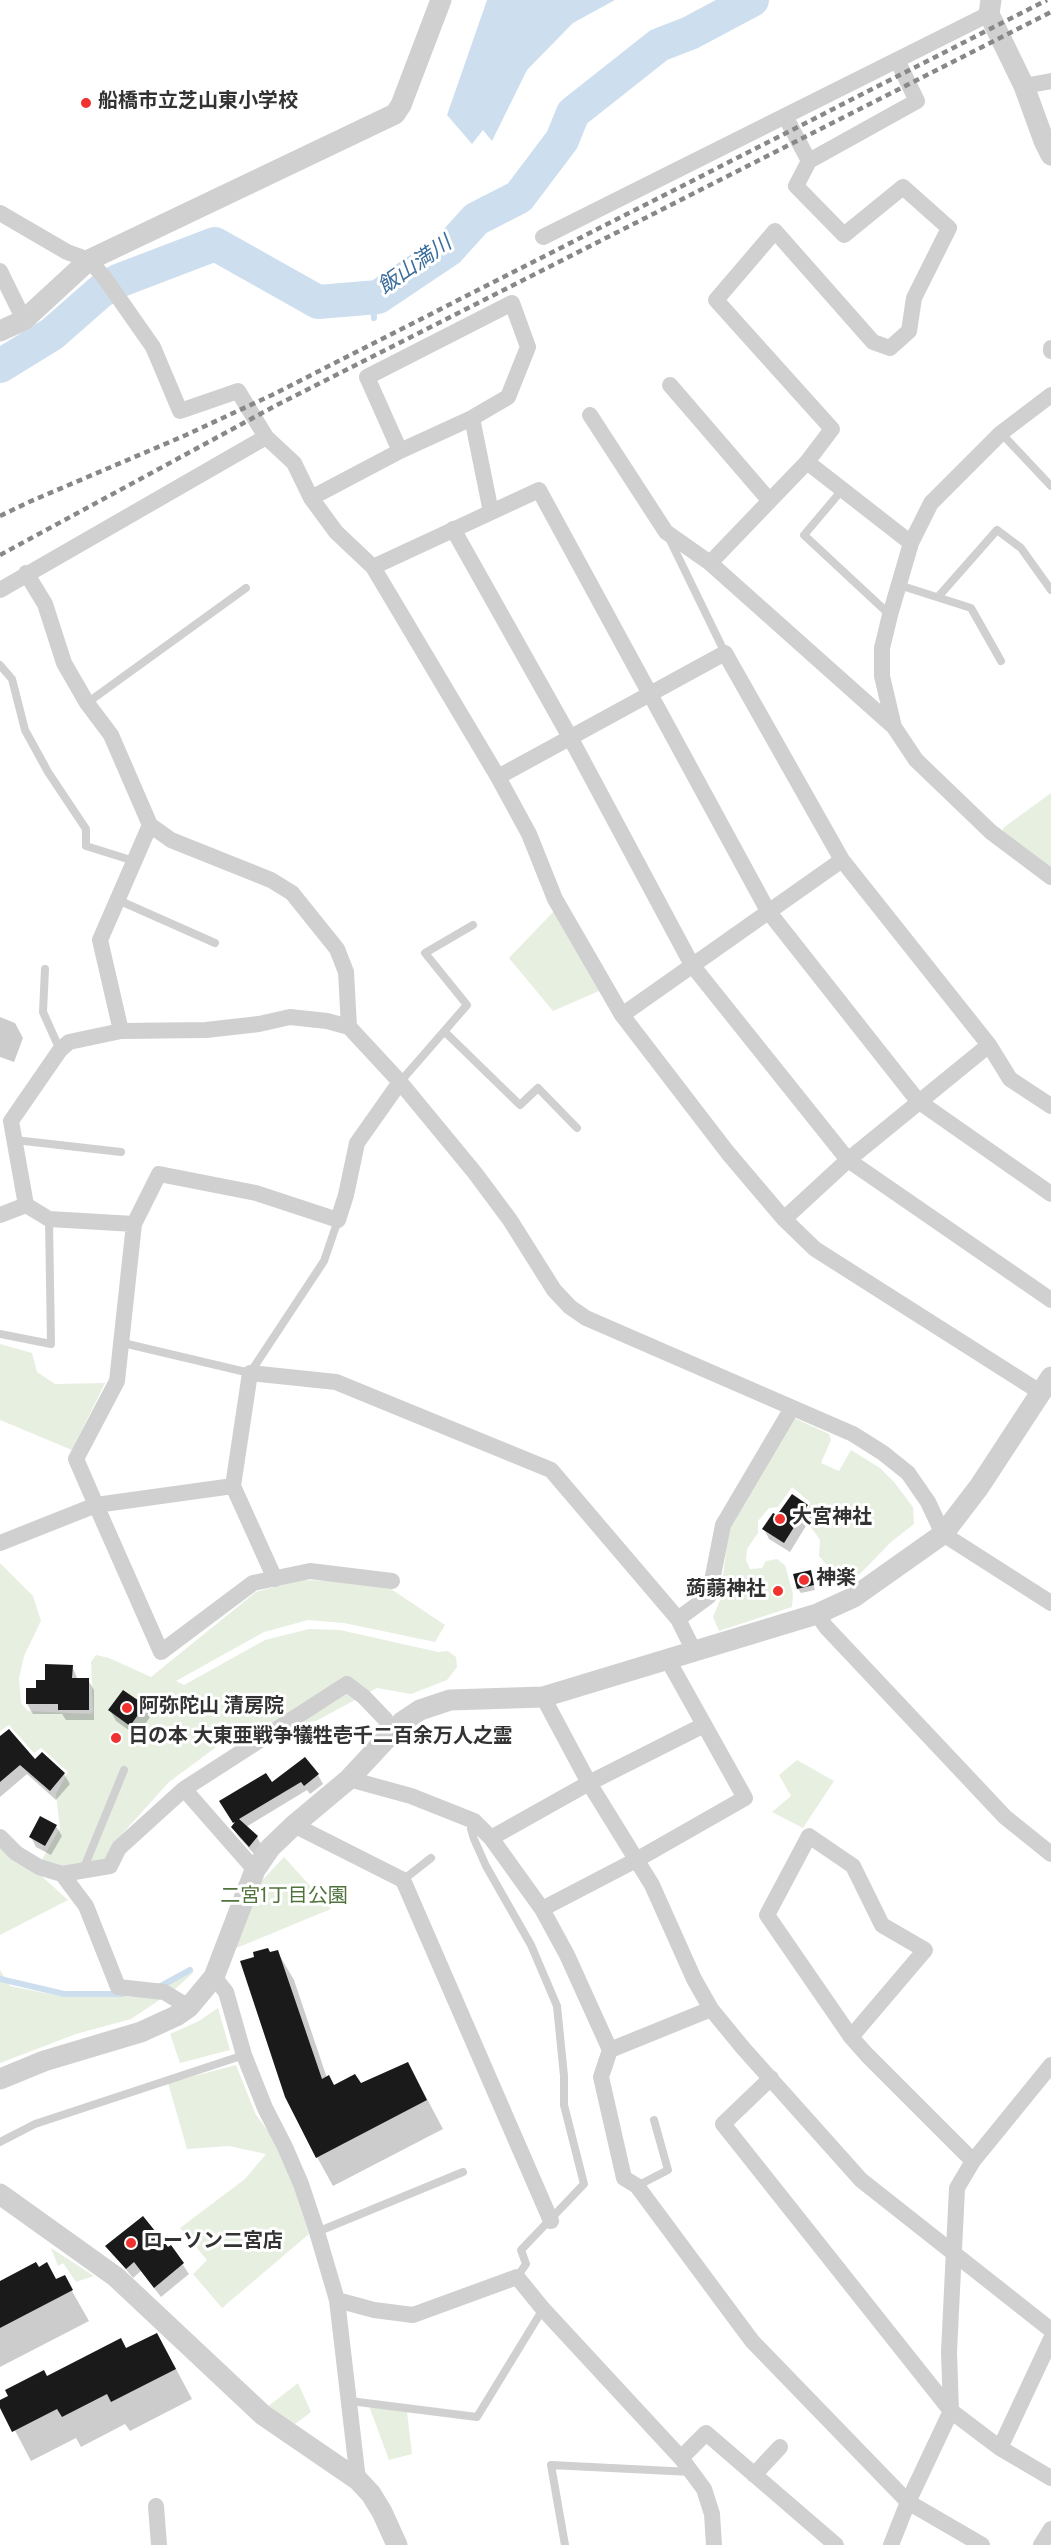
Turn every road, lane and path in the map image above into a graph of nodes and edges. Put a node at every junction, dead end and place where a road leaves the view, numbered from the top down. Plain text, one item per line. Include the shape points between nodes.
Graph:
1 (441, 0) edge
2 (990, 7) edge
3 (897, 60) junction
4 (1051, 81) edge
5 (1024, 86) junction
6 (785, 116) junction
7 (1049, 145) edge
8 (809, 161) junction
9 (0, 213) edge
10 (543, 237) dead end
11 (89, 260) junction
12 (0, 272) edge
13 (24, 320) junction
14 (0, 332) edge
15 (670, 385) dead end
16 (1051, 394) edge
17 (590, 415) dead end
18 (472, 418) junction
19 (1001, 434) junction
20 (266, 437) junction
21 (400, 451) junction
22 (807, 462) junction
23 (1051, 486) edge
24 (842, 490) junction
25 (310, 498) junction
26 (769, 500) junction
27 (491, 512) junction
28 (453, 529) junction
29 (666, 532) junction
30 (911, 543) junction
31 (710, 563) junction
32 (373, 567) junction
33 (26, 573) junction
34 (899, 585) junction
35 (246, 588) dead end
36 (0, 590) edge
37 (1051, 590) edge
38 (938, 597) junction
39 (890, 615) junction
40 (725, 653) junction
41 (1001, 661) dead end
42 (0, 665) edge
43 (649, 695) junction
44 (87, 703) junction
45 (894, 727) junction
46 (571, 739) junction
47 (498, 777) junction
48 (150, 825) junction
49 (842, 860) junction
50 (134, 861) junction
51 (1051, 877) edge
52 (118, 900) junction
53 (768, 911) junction
54 (473, 925) dead end
55 (215, 943) dead end
56 (692, 966) junction
57 (45, 969) dead end
58 (622, 1015) junction
59 (349, 1027) junction
60 (121, 1031) junction
61 (445, 1032) junction
62 (989, 1045) junction
63 (60, 1050) junction
64 (400, 1082) junction
65 (918, 1101) junction
66 (1051, 1106) edge
67 (5, 1120) edge
68 (578, 1128) dead end
69 (15, 1140) junction
70 (122, 1152) dead end
71 (848, 1161) junction
72 (1051, 1194) edge
73 (26, 1205) junction
74 (0, 1215) edge
75 (49, 1219) junction
76 (784, 1219) junction
77 (338, 1220) junction
78 (134, 1224) junction
79 (1051, 1300) edge
80 (0, 1334) edge
81 (123, 1343) junction
82 (250, 1373) junction
83 (1048, 1381) edge
84 (792, 1408) junction
85 (233, 1486) junction
86 (96, 1505) junction
87 (943, 1534) junction
88 (0, 1543) edge
89 (276, 1579) junction
90 (392, 1581) dead end
91 (1051, 1603) edge
92 (817, 1614) junction
93 (678, 1619) junction
94 (694, 1651) junction
95 (668, 1660) junction
96 (543, 1697) junction
97 (704, 1725) junction
98 (392, 1732) junction
99 (124, 1770) dead end
100 (350, 1779) junction
101 (589, 1783) junction
102 (184, 1789) junction
103 (474, 1821) junction
104 (294, 1825) junction
105 (0, 1837) edge
106 (491, 1838) junction
107 (1051, 1854) edge
108 (431, 1858) dead end
109 (638, 1859) junction
110 (255, 1870) junction
111 (82, 1871) junction
112 (62, 1874) junction
113 (404, 1880) junction
114 (542, 1910) junction
115 (214, 1977) junction
116 (189, 2007) junction
117 (711, 2009) junction
118 (851, 2037) junction
119 (610, 2050) junction
120 (244, 2055) junction
121 (1051, 2065) edge
122 (771, 2078) junction
123 (0, 2079) edge
124 (654, 2120) dead end
125 (0, 2142) edge
126 (974, 2161) junction
127 (463, 2172) dead end
128 (637, 2186) junction
129 (0, 2194) edge
130 (551, 2221) junction
131 (317, 2232) junction
132 (954, 2256) junction
133 (518, 2277) junction
134 (337, 2300) junction
135 (543, 2310) junction
136 (1051, 2330) edge
137 (1051, 2339) edge
138 (350, 2401) junction
139 (951, 2410) junction
140 (780, 2447) dead end
141 (1000, 2448) junction
142 (681, 2458) junction
143 (692, 2472) junction
144 (754, 2475) junction
145 (1051, 2478) edge
146 (358, 2480) junction
147 (908, 2502) junction
148 (156, 2506) dead end
149 (1051, 2529) edge
150 (159, 2545) edge
151 (397, 2545) edge
152 (565, 2545) edge
153 (714, 2545) edge
154 (836, 2545) edge
155 (891, 2545) edge
156 (982, 2545) edge
157 (1041, 2545) edge

1 - 11 street via 395,114
2 - 3 street
2 - 5 street
3 - 6 street
3 - 8 street via 917,101
4 - 5 street
5 - 7 street
6 - 8 street
6 - 10 street
8 - 22 street via 795,186 844,235 903,188 949,228 914,298 909,332 890,348 873,342 775,231 716,300 832,429
9 - 11 street via 67,252
11 - 13 street
11 - 20 street via 153,347 180,411 238,390
12 - 13 street
13 - 14 street
15 - 26 street
16 - 19 street
17 - 29 street
18 - 21 street
18 - 21 street via 508,397 528,347 512,303 367,377
18 - 27 street
19 - 23 lane
19 - 30 street via 931,502
20 - 25 street via 294,464
20 - 33 street
21 - 25 street
22 - 24 street
22 - 26 street
24 - 30 street
24 - 39 lane via 804,535
25 - 32 street via 336,532
26 - 31 street
27 - 28 street
27 - 43 street via 539,490
28 - 32 street
28 - 46 street
29 - 31 street
29 - 40 lane
30 - 34 street
31 - 45 street
32 - 47 street
33 - 36 street
33 - 44 street via 45,604 64,663
34 - 38 lane
34 - 39 street
35 - 44 lane
37 - 38 lane via 1021,548 997,530
38 - 41 lane via 971,608
39 - 45 street via 882,648 882,676
40 - 43 street
40 - 49 street
42 - 50 lane via 12,680 25,729 86,829 86,846
43 - 46 street
43 - 53 street
44 - 48 street via 111,735
45 - 51 street via 916,760 991,832
46 - 47 street
46 - 56 street
47 - 58 street via 529,834 555,899
48 - 50 street
48 - 59 street via 171,840 271,880 292,893 337,949 346,972
49 - 53 street
49 - 62 street
50 - 52 street
52 - 55 lane
52 - 60 street via 100,940
53 - 56 street
53 - 65 street
54 - 61 lane via 425,953 467,1005
56 - 58 street
56 - 71 street
57 - 63 lane via 43,1012
58 - 76 street
59 - 60 street via 291,1017 206,1030
59 - 64 street
60 - 63 street via 69,1042
61 - 64 lane
61 - 68 lane via 520,1105 538,1088
62 - 65 street
62 - 66 street via 1010,1079
63 - 67 street
64 - 77 street via 357,1143
64 - 84 street via 482,1182 554,1290 570,1307 586,1318
65 - 71 street
65 - 72 street
67 - 69 street
69 - 70 lane
69 - 73 street
71 - 76 street
71 - 79 street
73 - 74 street
73 - 75 street
75 - 78 street
75 - 80 lane via 51,1344
76 - 83 street via 815,1249
77 - 78 street via 256,1193 159,1174
77 - 82 lane via 324,1261
78 - 81 street
81 - 82 lane
81 - 86 street via 117,1381 76,1460
82 - 85 street
82 - 93 street via 336,1382 551,1470
83 - 87 street via 979,1487
84 - 87 street via 853,1434 908,1473
84 - 93 street via 723,1525 709,1596
85 - 86 street
85 - 89 street
86 - 88 street
86 - 89 street via 161,1652 253,1583
87 - 91 street
87 - 92 street via 854,1597
89 - 90 street via 310,1571
92 - 94 street
92 - 107 street via 1005,1816
93 - 94 street
94 - 95 street
95 - 96 street
95 - 97 street
96 - 98 street via 450,1700 420,1710
96 - 101 street
97 - 101 street
97 - 109 street via 745,1798
98 - 100 street
98 - 102 street via 371,1704 347,1684
99 - 111 lane
100 - 103 street via 411,1796
100 - 104 street
101 - 106 street
101 - 109 street
102 - 110 street
102 - 111 street via 119,1848 110,1866
103 - 106 street
103 - 130 lane via 474,1839 531,1945 558,2006 564,2105 584,2184
104 - 110 street via 270,1848
104 - 113 street
105 - 112 street via 39,1867
106 - 114 street
108 - 113 lane
109 - 114 street
109 - 117 street
110 - 115 street
111 - 112 lane
112 - 116 street via 86,1906 118,1987 164,1992
113 - 130 street
114 - 119 street
115 - 116 street
115 - 120 street via 226,1992
116 - 123 street via 141,2032 44,2061
117 - 119 street
117 - 122 street
118 - 118 street via 925,1950 882,1925 853,1866 809,1836 766,1915
118 - 126 street
119 - 128 street via 601,2077 624,2178
120 - 125 lane via 34,2124
120 - 131 street via 301,2184
121 - 126 street
122 - 132 street via 861,2180
122 - 139 street via 723,2124
124 - 128 lane via 668,2170
126 - 132 street via 957,2188
127 - 131 lane
128 - 147 street via 752,2341
129 - 146 street via 116,2277 263,2415
130 - 133 lane via 521,2250 526,2264
131 - 134 street
132 - 136 street
132 - 139 street via 949,2352
133 - 134 street via 413,2315
133 - 135 street
134 - 138 street
135 - 138 lane via 477,2417
135 - 142 street
137 - 141 street
138 - 146 street
139 - 141 street
139 - 147 street
140 - 144 street
141 - 145 street
142 - 143 street
142 - 144 street via 706,2433
143 - 152 lane via 551,2465
143 - 153 street via 704,2489 712,2514
144 - 154 street
146 - 151 street via 382,2512
147 - 155 street
147 - 156 street
148 - 150 street
149 - 157 street

